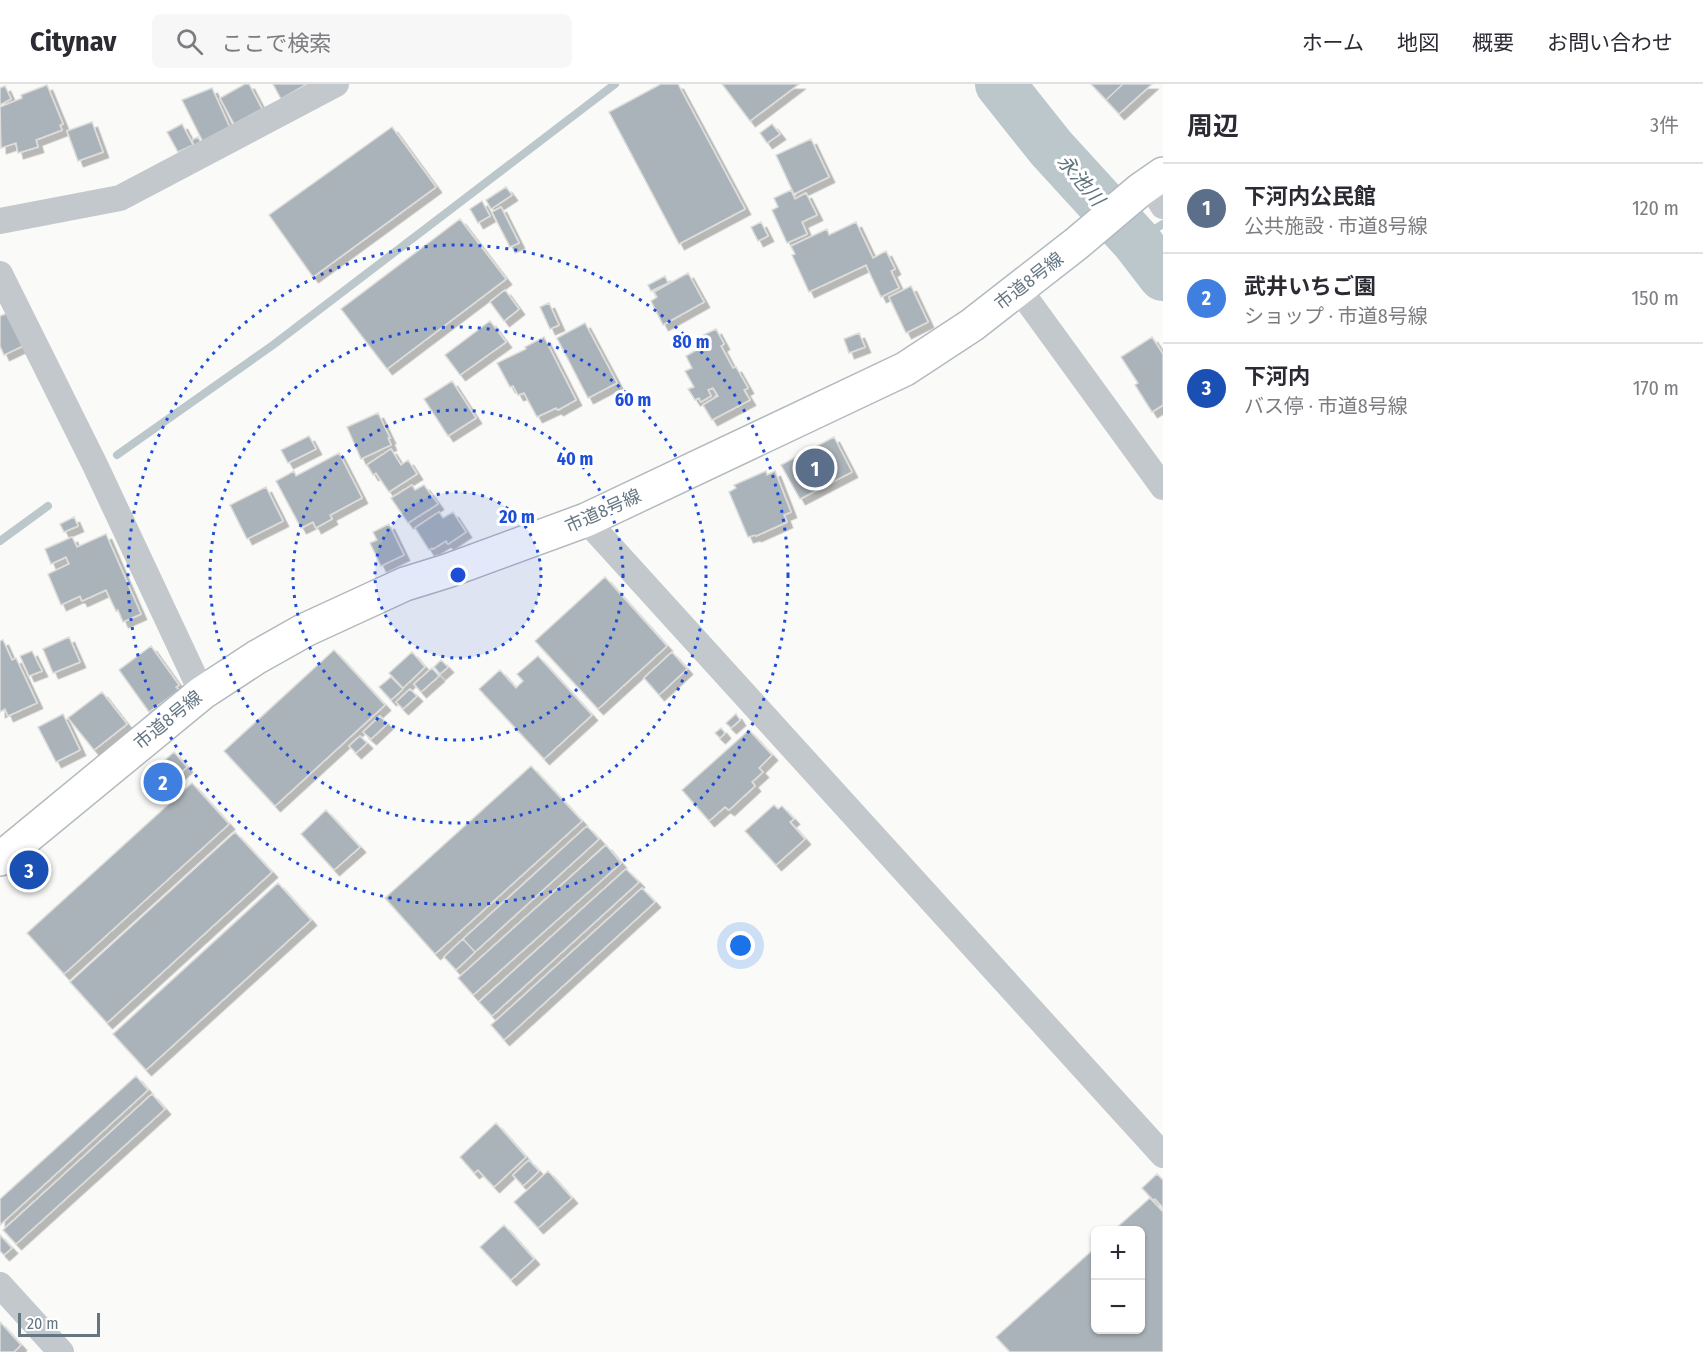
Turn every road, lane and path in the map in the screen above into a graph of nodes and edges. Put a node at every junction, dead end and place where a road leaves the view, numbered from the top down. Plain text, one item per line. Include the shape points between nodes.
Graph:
1 (336, 84) edge
2 (1154, 188) edge
3 (0, 221) edge
4 (0, 274) edge
5 (1019, 289) junction
6 (1163, 487) edge
7 (586, 520) junction
8 (201, 693) junction
9 (0, 859) edge
10 (1163, 1155) edge
11 (0, 1285) edge
12 (61, 1352) edge

1 - 3 street via 120,198
2 - 5 street, 市道8号線 via 1086,235
4 - 8 street
5 - 6 street
5 - 7 street, 市道8号線 via 904,369
7 - 8 street, 市道8号線 via 405,584 305,630
7 - 10 street
8 - 9 street, 市道8号線
11 - 12 street

